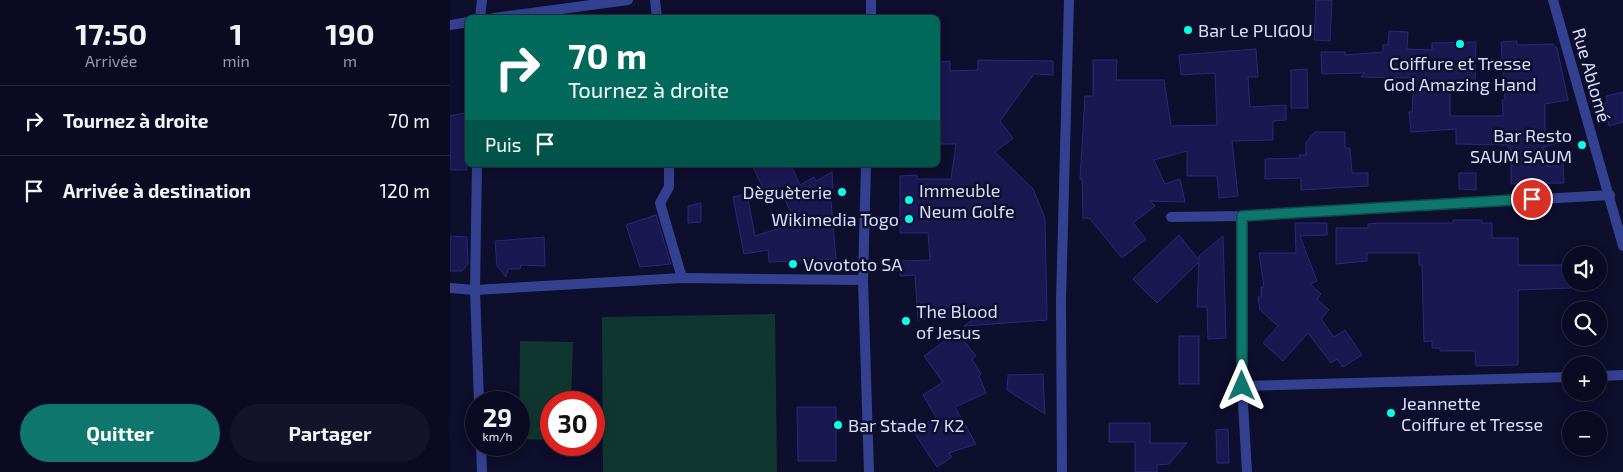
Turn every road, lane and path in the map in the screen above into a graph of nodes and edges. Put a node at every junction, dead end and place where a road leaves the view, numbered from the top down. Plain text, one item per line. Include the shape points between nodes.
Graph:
1 (482, 0) edge
2 (628, 0) edge
3 (655, 0) edge
4 (871, 0) edge
5 (1069, 0) edge
6 (1552, 0) edge
7 (480, 15) edge
8 (516, 15) edge
9 (657, 15) edge
10 (870, 15) edge
11 (465, 22) edge
12 (450, 25) edge
13 (477, 167) edge
14 (669, 167) edge
15 (866, 167) edge
16 (1610, 195) junction
17 (1242, 216) junction
18 (1171, 217) dead end
19 (1623, 246) edge
20 (682, 278) junction
21 (863, 280) junction
22 (450, 288) edge
23 (475, 290) junction
24 (1623, 375) edge
25 (1607, 376) edge
26 (1562, 377) edge
27 (1242, 386) junction
28 (479, 391) edge
29 (481, 456) edge
30 (482, 472) edge
31 (869, 472) edge
32 (1062, 472) edge
33 (1247, 472) edge

1 - 7 street
2 - 8 street
3 - 9 street
4 - 10 street
5 - 32 street via 1061,300
6 - 16 street, Rue Ablomé
11 - 12 street
13 - 23 street
14 - 20 street via 669,187 660,203
15 - 21 street
16 - 17 street
16 - 19 street, Rue Ablomé
17 - 18 street
17 - 27 street
20 - 21 street
20 - 23 street
21 - 31 street
22 - 23 street
23 - 28 street
24 - 25 street
26 - 27 street
27 - 33 street
29 - 30 street

